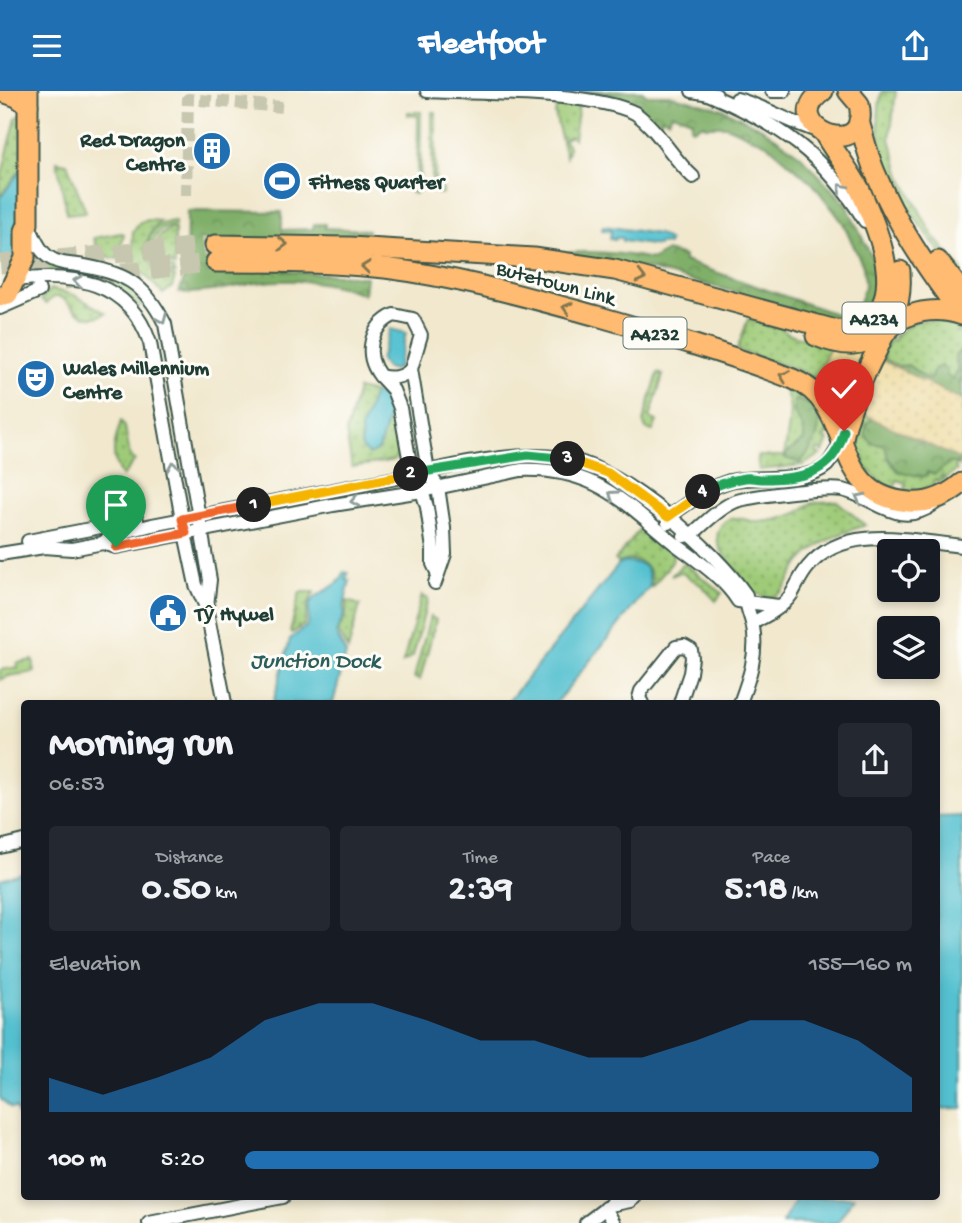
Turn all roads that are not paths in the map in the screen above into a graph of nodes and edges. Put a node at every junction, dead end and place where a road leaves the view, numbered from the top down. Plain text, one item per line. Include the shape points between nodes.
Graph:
1 (0, 91) edge
2 (427, 91) edge
3 (692, 91) edge
4 (772, 91) edge
5 (784, 91) edge
6 (823, 91) edge
7 (848, 91) edge
8 (873, 91) edge
9 (708, 94) junction
10 (28, 98) edge
11 (860, 116) junction
12 (822, 133) junction
13 (876, 175) junction
14 (693, 177) dead end
15 (860, 190) junction
16 (28, 224) junction
17 (880, 245) junction
18 (7, 281) edge
19 (38, 288) dead end
20 (962, 292) edge
21 (0, 296) edge
22 (745, 305) junction
23 (0, 308) edge
24 (962, 315) edge
25 (886, 331) junction
26 (411, 369) junction
27 (382, 377) junction
28 (842, 442) junction
29 (428, 471) junction
30 (412, 474) junction
31 (438, 487) junction
32 (955, 490) edge
33 (422, 491) junction
34 (199, 515) junction
35 (668, 517) junction
36 (182, 519) junction
37 (137, 520) dead end
38 (202, 531) junction
39 (186, 533) junction
40 (691, 535) junction
41 (667, 537) junction
42 (103, 543) junction
43 (962, 546) edge
44 (0, 547) edge
45 (0, 554) edge
46 (745, 603) junction
47 (779, 606) junction
48 (206, 607) junction
49 (752, 623) junction
50 (224, 700) edge
51 (641, 700) edge
52 (681, 700) edge
53 (741, 700) edge
54 (21, 842) edge
55 (0, 847) edge
56 (268, 1200) edge
57 (631, 1200) edge
58 (610, 1203) edge
59 (149, 1223) edge
60 (586, 1223) edge
61 (614, 1223) edge

1 - 10 main road
2 - 14 street via 552,93 610,101 642,118
3 - 9 street
4 - 5 street
6 - 12 main road, A4234 via 811,109 813,124
7 - 11 main road via 855,97
8 - 11 main road
9 - 12 street via 750,103
17 -> 9 street via 855,205 810,153 767,122
10 - 16 main road
11 - 12 main road via 849,134 833,138
11 - 13 main road
12 - 15 main road, A4234
13 - 20 main road
13 - 24 main road via 917,253
15 - 17 main road, A4234
15 - 25 main road, A4234 via 877,212 898,263 899,303
16 - 18 main road via 24,258
16 -> 34 street via 39,248 52,259 119,275 138,285 156,306 168,338
17 - 22 main road, A4234 via 888,284 880,310 865,326 836,330
18 - 21 main road via 8,294
36 -> 18 street via 150,343 134,310 100,285 38,277
19 - 23 street
22 - 25 main road, A4232 via 842,345 861,344
28 -> 22 main road, Butetown Link / A4232 via 830,410 811,388 651,332 434,276 215,253 350,247 534,258 615,270
24 - 25 main road via 925,311
25 - 28 main road via 853,400
26 - 27 street via 400,376
26 - 27 street via 421,335 412,319 394,316 378,325 369,353
26 - 29 street
27 - 30 street via 396,395
28 - 32 main road, Butetown Link via 854,469 876,492 894,500 913,502
28 - 35 street via 828,464 817,471 727,482
29 - 30 street
29 - 31 street
29 - 35 street via 528,455 560,458 608,473
30 - 33 street
30 - 34 street
31 - 33 street
31 - 33 street via 445,542 436,577
41 -> 31 street via 597,485 555,471 521,470
32 -> 40 street via 927,509 911,513 885,510 842,490 754,497 725,507
33 -> 38 street
34 - 36 street
34 - 38 street
35 - 40 street
35 - 41 street
36 - 39 street
36 - 42 street via 112,535
37 - 44 street
38 - 39 street
38 - 48 street via 210,580
39 - 42 street via 116,547
39 - 48 street via 196,585
40 - 41 street
40 - 46 street via 729,571 746,595
41 - 46 street
42 - 45 street
43 - 47 street via 870,538 846,541 814,560
46 - 47 street
46 - 49 street
47 - 49 street
48 - 50 street
49 - 53 street via 752,665
51 - 52 street via 644,687 676,647 684,646 691,650 692,658
54 - 55 street
56 - 59 street
57 - 58 street
58 - 60 street
58 - 61 street

